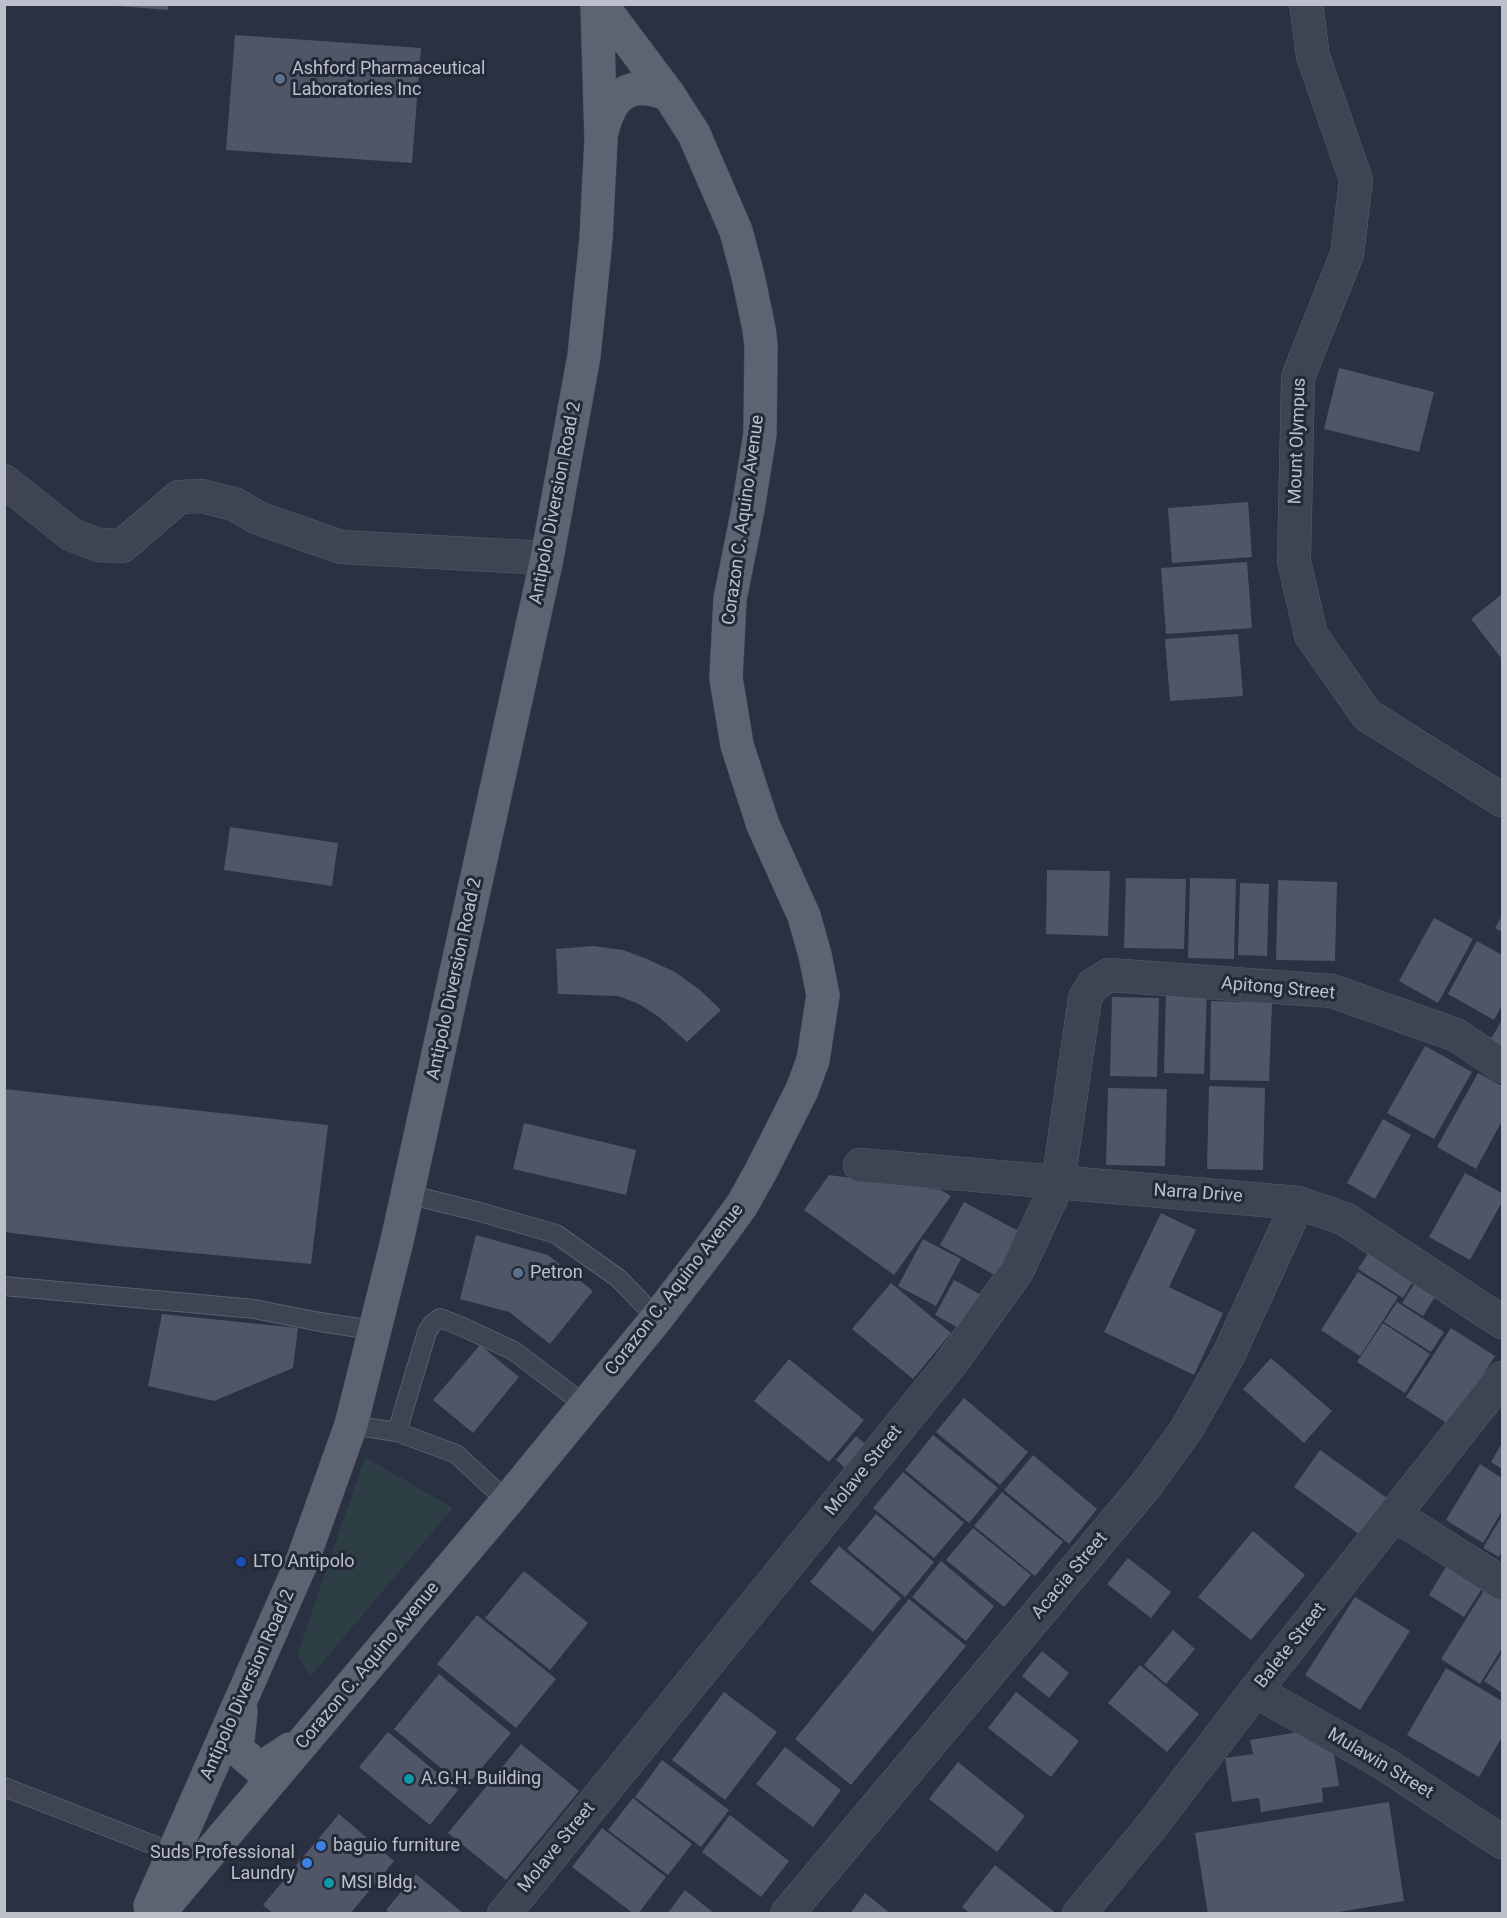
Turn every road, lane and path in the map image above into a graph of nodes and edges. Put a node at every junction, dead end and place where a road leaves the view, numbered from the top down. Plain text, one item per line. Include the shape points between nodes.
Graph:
1 (599, 4) edge
2 (1306, 4) edge
3 (669, 95) junction
4 (601, 139) junction
5 (4, 481) edge
6 (547, 558) junction
7 (1503, 800) edge
8 (1109, 975) joint
9 (1503, 1066) edge
10 (860, 1165) dead end
11 (1058, 1183) junction
12 (407, 1194) junction
13 (1298, 1203) junction
14 (4, 1286) edge
15 (657, 1318) junction
16 (1503, 1322) edge
17 (373, 1330) junction
18 (1503, 1378) edge
19 (585, 1405) junction
20 (351, 1425) junction
21 (397, 1432) junction
22 (507, 1501) junction
23 (1395, 1515) junction
24 (1503, 1583) edge
25 (1255, 1691) junction
26 (242, 1701) junction
27 (309, 1736) junction
28 (4, 1787) edge
29 (1503, 1842) edge
30 (174, 1853) junction
31 (147, 1914) edge
32 (158, 1914) edge
33 (504, 1914) edge
34 (787, 1914) edge
35 (1079, 1914) edge

1 - 3 main road, Corazon C. Aquino Avenue
1 - 4 main road, Antipolo Diversion Road 2
2 - 7 street, Mount Olympus via 1313,56 1356,180 1347,254 1298,377 1294,561 1311,635 1367,715
3 - 4 main road via 642,88 625,92 608,111
3 - 15 main road, Corazon C. Aquino Avenue via 694,134 736,231 762,345 760,434 730,599 726,678 737,745 763,825 804,916 823,995 813,1060 783,1130 742,1205
4 - 6 main road, Antipolo Diversion Road 2 via 584,356
5 - 6 street via 72,535 98,545 123,546 179,497 202,495 341,546
6 - 12 main road, Antipolo Diversion Road 2
8 - 9 street, Apitong Street via 1332,991 1456,1035
8 - 11 street, Molave Street via 1093,985 1085,998
10 - 11 street, Narra Drive
11 - 13 street, Narra Drive
11 - 33 street, Molave Street via 1017,1271 952,1362
12 - 15 lane via 556,1234 618,1278
12 - 17 main road, Antipolo Diversion Road 2
13 - 16 street, Narra Drive via 1345,1219
13 - 34 street, Acacia Street via 1227,1356 1180,1439 1147,1484
14 - 17 lane via 254,1309
15 - 19 main road, Corazon C. Aquino Avenue
17 - 20 main road, Antipolo Diversion Road 2
18 - 23 street, Balete Street
19 - 21 lane via 514,1351 440,1318 427,1332
19 - 22 main road, Corazon C. Aquino Avenue
20 - 21 lane
20 - 26 main road, Antipolo Diversion Road 2 via 303,1559
21 - 22 lane via 456,1454
22 - 27 main road, Corazon C. Aquino Avenue
23 - 24 street
23 - 25 street, Balete Street
25 - 29 street, Mulawin Street via 1385,1764
25 - 35 street, Balete Street
26 - 27 main road via 237,1749 260,1769
26 - 30 main road, Antipolo Diversion Road 2
27 - 32 main road, Corazon C. Aquino Avenue
28 - 30 lane
30 - 31 main road, Antipolo Diversion Road 2

